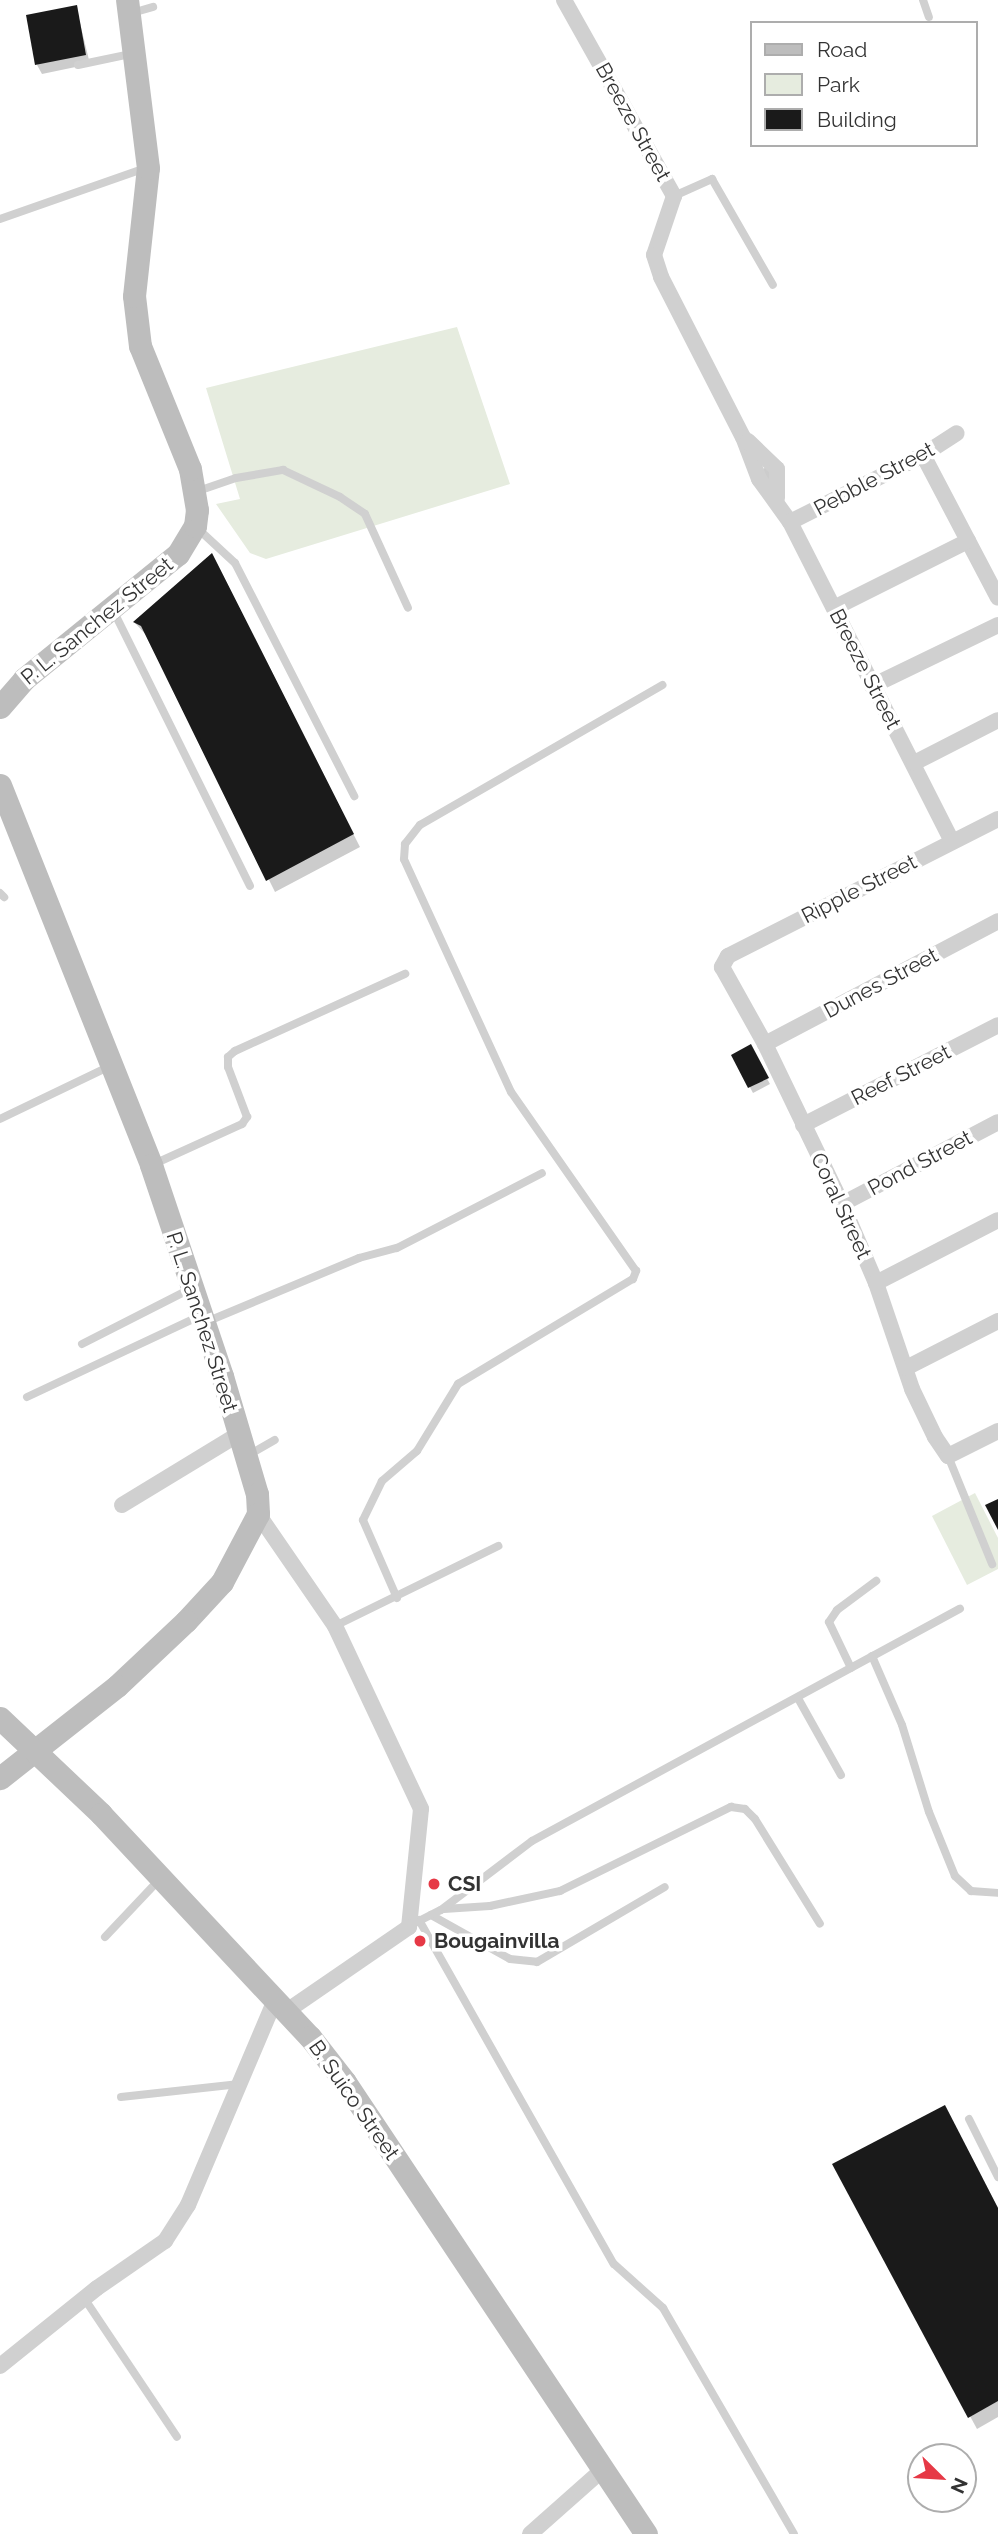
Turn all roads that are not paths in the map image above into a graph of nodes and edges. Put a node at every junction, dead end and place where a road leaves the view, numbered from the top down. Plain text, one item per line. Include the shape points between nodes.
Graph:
1 (564, 0) edge
2 (923, 0) edge
3 (128, 7) edge
4 (153, 7) dead end
5 (929, 17) dead end
6 (134, 53) junction
7 (78, 65) dead end
8 (148, 168) junction
9 (674, 196) junction
10 (0, 219) edge
11 (773, 285) dead end
12 (957, 433) dead end
13 (923, 455) junction
14 (196, 492) junction
15 (790, 522) junction
16 (195, 526) junction
17 (968, 541) junction
18 (998, 598) edge
19 (408, 608) dead end
20 (834, 608) junction
21 (113, 610) junction
22 (998, 625) edge
23 (662, 685) dead end
24 (872, 686) junction
25 (0, 707) edge
26 (998, 720) edge
27 (914, 763) junction
28 (354, 796) dead end
29 (2, 797) edge
30 (998, 819) edge
31 (952, 841) junction
32 (250, 886) dead end
33 (998, 921) edge
34 (722, 961) joint
35 (405, 974) dead end
36 (998, 1025) edge
37 (765, 1044) junction
38 (110, 1066) junction
39 (0, 1119) edge
40 (998, 1122) edge
41 (803, 1125) junction
42 (151, 1166) junction
43 (542, 1173) dead end
44 (842, 1204) junction
45 (998, 1220) edge
46 (876, 1283) junction
47 (190, 1289) junction
48 (201, 1320) junction
49 (998, 1321) edge
50 (82, 1343) dead end
51 (906, 1368) junction
52 (27, 1397) dead end
53 (998, 1430) edge
54 (239, 1434) junction
55 (275, 1440) dead end
56 (948, 1455) junction
57 (246, 1456) junction
58 (122, 1505) dead end
59 (258, 1514) junction
60 (498, 1546) dead end
61 (992, 1564) dead end
62 (876, 1581) dead end
63 (397, 1598) junction
64 (960, 1609) dead end
65 (335, 1626) junction
66 (872, 1656) junction
67 (851, 1668) junction
68 (799, 1700) junction
69 (0, 1718) edge
70 (34, 1754) junction
71 (841, 1775) dead end
72 (0, 1778) edge
73 (161, 1878) junction
74 (665, 1887) dead end
75 (998, 1893) edge
76 (441, 1910) junction
77 (431, 1915) junction
78 (414, 1923) junction
79 (820, 1924) dead end
80 (105, 1937) dead end
81 (281, 2004) junction
82 (239, 2084) junction
83 (121, 2097) dead end
84 (968, 2119) dead end
85 (998, 2178) edge
86 (85, 2298) junction
87 (0, 2366) edge
88 (177, 2437) dead end
89 (601, 2471) junction
90 (530, 2534) edge
91 (646, 2534) edge
92 (794, 2534) edge

1 - 9 street, Breeze Street
2 - 5 lane
3 - 4 lane
3 - 6 street
6 - 7 lane
6 - 8 street
8 - 10 lane
8 - 14 street via 153,193 134,296 140,346
9 - 11 lane via 712,179
9 - 15 street, Breeze Street via 654,255 743,437 777,469 776,498
12 - 13 street, Pebble Street
13 - 15 street, Pebble Street
13 - 17 street
14 - 16 street
14 - 19 lane via 236,478 283,470 340,498 365,514
15 - 20 street, Breeze Street
16 - 21 street, P. L. Sanchez Street via 178,554
16 - 28 lane via 235,563
17 - 18 street
17 - 20 street
20 - 24 street, Breeze Street
21 - 25 street, P. L. Sanchez Street via 23,679
21 - 32 lane
22 - 24 street
23 - 63 lane via 420,825 405,844 404,859 511,1092 636,1271 633,1279 458,1384 417,1451 382,1481 363,1520
24 - 27 street, Breeze Street
26 - 27 street
27 - 31 street, Breeze Street
29 - 38 street, P. L. Sanchez Street
30 - 31 street, Ripple Street
31 - 34 street, Ripple Street
33 - 37 street, Dunes Street
34 - 37 street, Coral Street
35 - 42 lane via 235,1051 228,1057 228,1067 247,1117 242,1124
36 - 41 street, Reef Street
37 - 41 street, Coral Street
38 - 39 lane
38 - 42 street, P. L. Sanchez Street
40 - 44 street, Pond Street
41 - 44 street, Coral Street
42 - 47 street, P. L. Sanchez Street
43 - 48 lane via 397,1248 359,1258
44 - 46 street, Coral Street
45 - 46 street
46 - 51 street, Coral Street
47 - 48 street, P. L. Sanchez Street
47 - 50 lane
48 - 52 lane
48 - 54 street, P. L. Sanchez Street
49 - 51 street
51 - 56 street, Coral Street via 912,1389
53 - 56 street
54 - 57 street, P. L. Sanchez Street
54 - 58 street
55 - 57 lane
56 - 61 lane
57 - 59 street, P. L. Sanchez Street
59 - 65 street
59 - 70 street via 222,1582 117,1686
60 - 63 lane
62 - 67 lane via 837,1610 829,1622
63 - 65 lane
64 - 66 lane
65 - 78 street via 421,1809
66 - 67 lane
66 - 75 lane via 902,1725 955,1876 971,1891
67 - 68 lane
68 - 71 lane
68 - 76 lane via 532,1841
69 - 70 street, B. Suico Street
70 - 72 street
70 - 73 street, B. Suico Street via 101,1814
73 - 80 lane
73 - 81 street, B. Suico Street
74 - 77 lane via 537,1962 510,1959
76 - 77 lane
76 - 79 lane via 490,1906 560,1891 731,1807 745,1809 755,1819
77 - 78 lane
78 - 81 street
78 - 92 lane via 614,2264 663,2308
81 - 82 street
81 - 89 street, B. Suico Street via 345,2082
82 - 83 lane
82 - 86 street via 188,2205 165,2241
84 - 85 lane
86 - 87 street
86 - 88 lane
89 - 90 street
89 - 91 street, B. Suico Street

